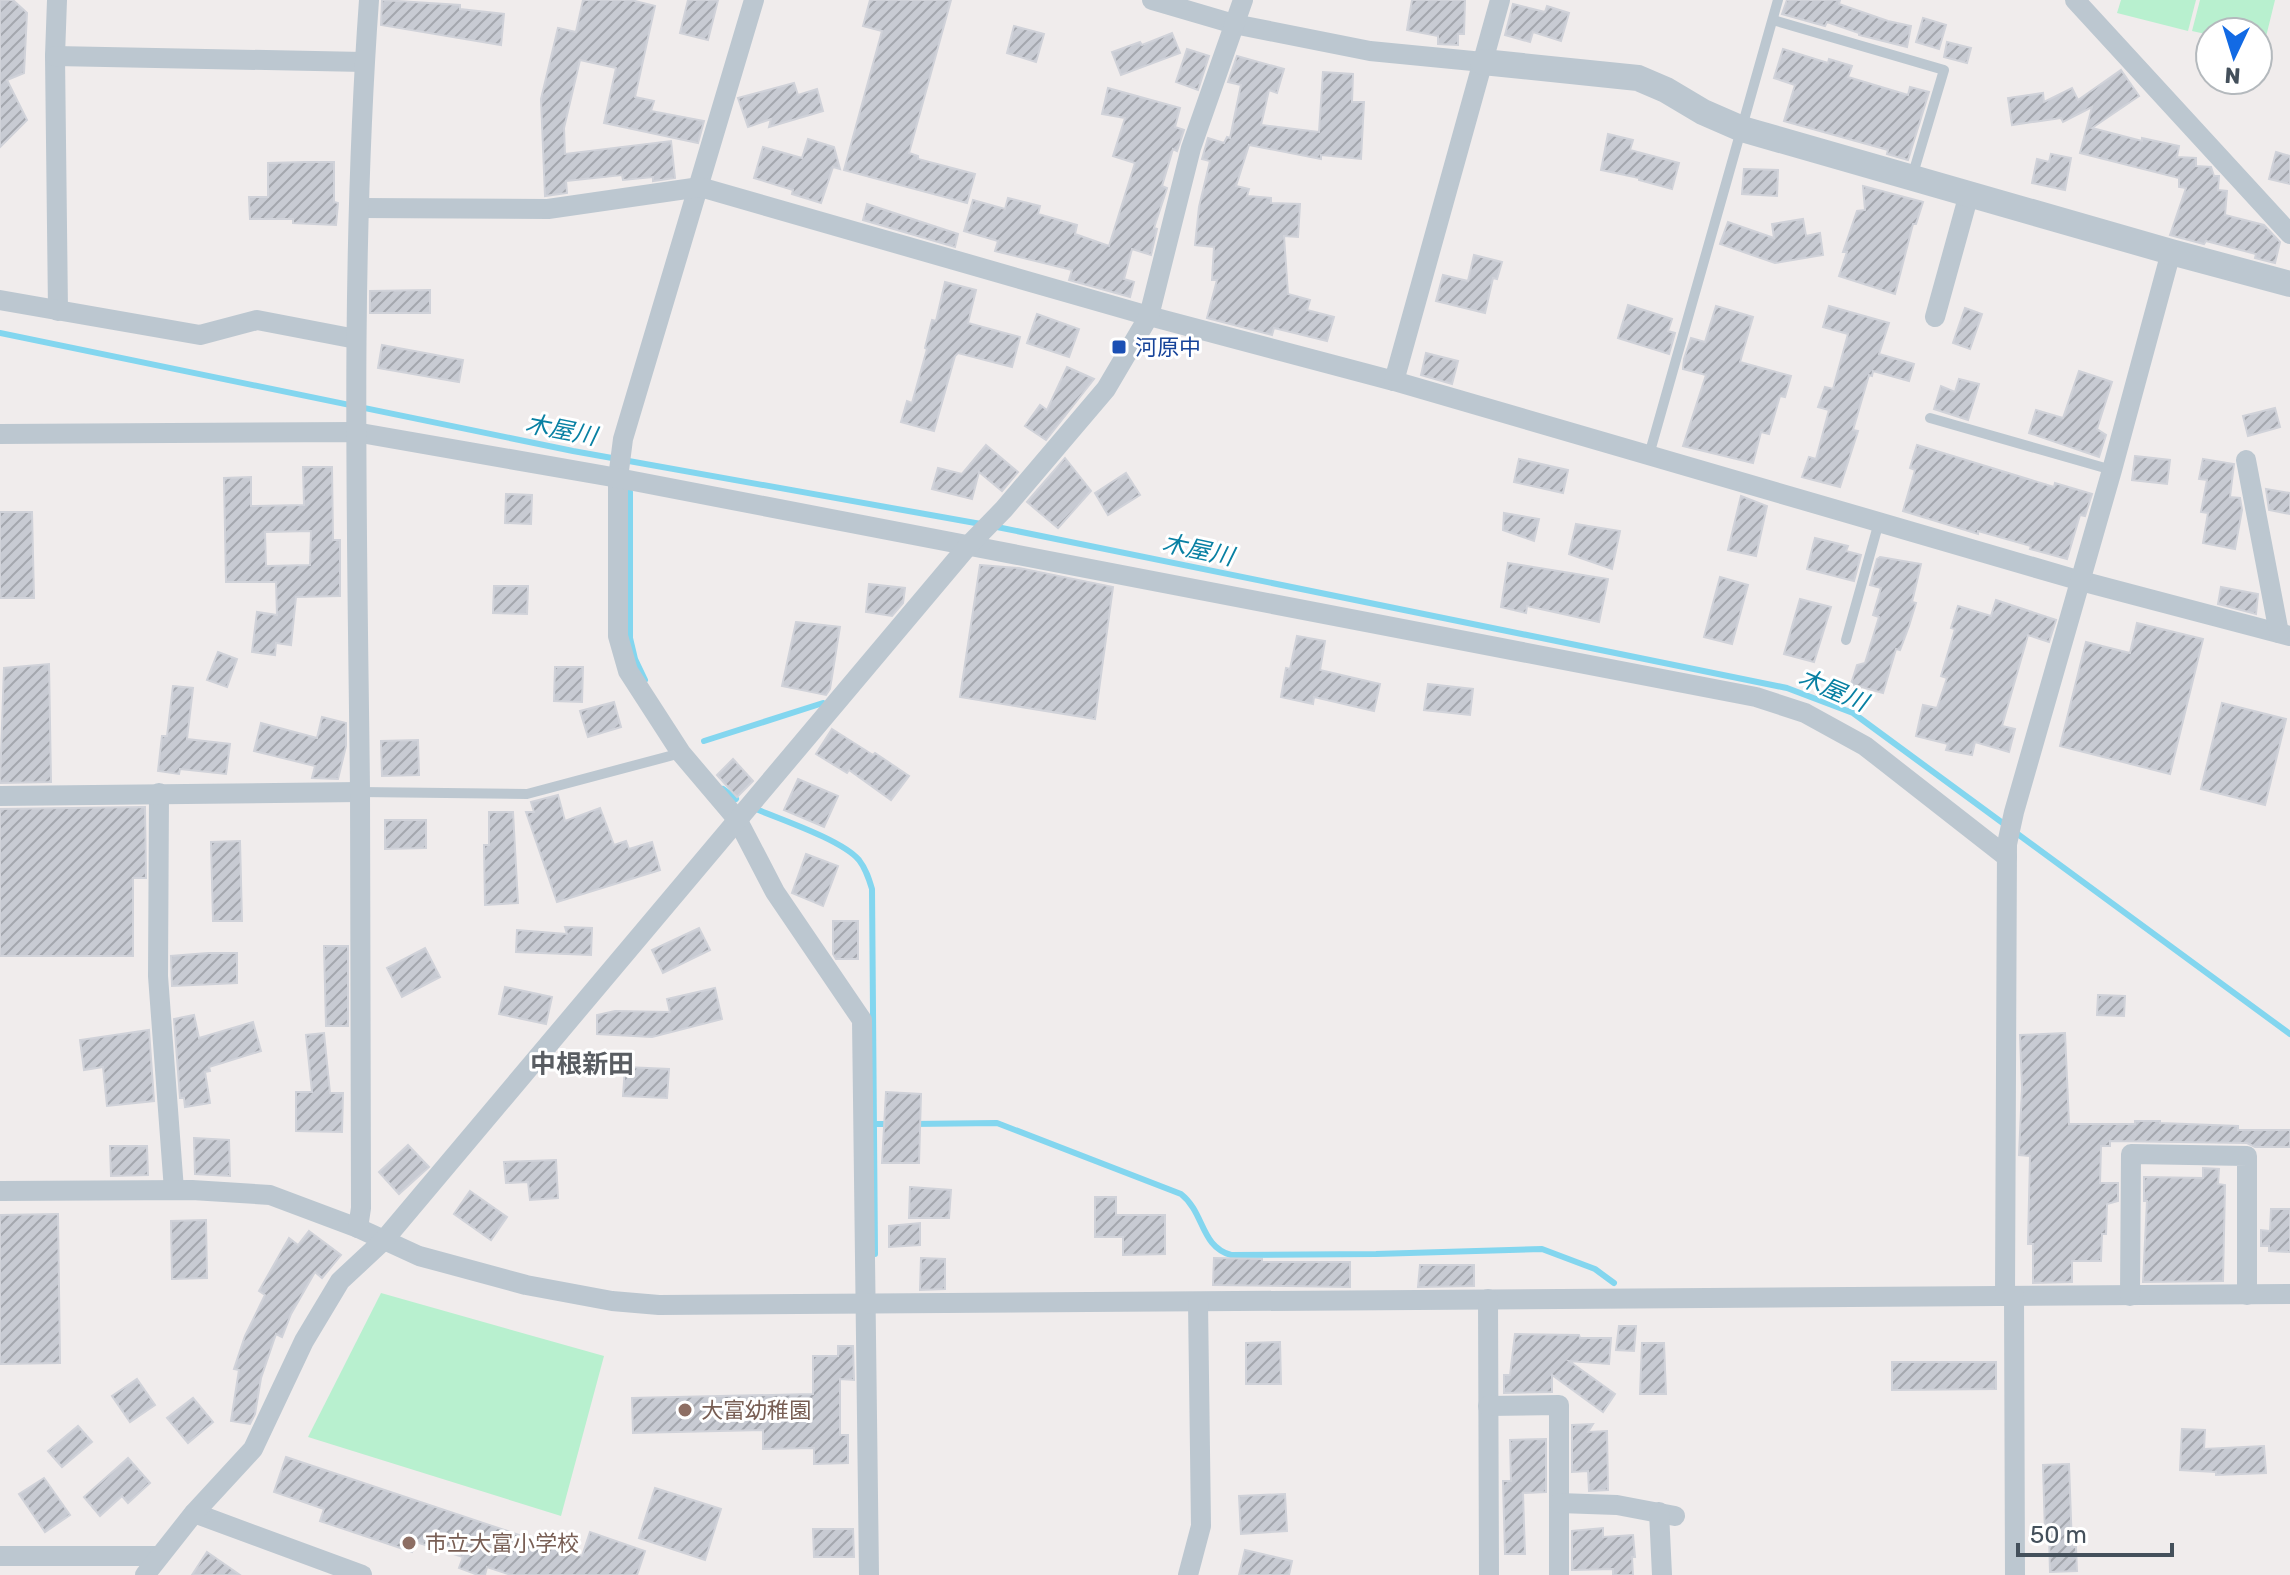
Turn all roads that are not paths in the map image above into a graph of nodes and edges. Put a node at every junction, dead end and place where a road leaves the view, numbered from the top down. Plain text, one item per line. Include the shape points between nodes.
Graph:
1 (57, 0) edge
2 (369, 0) edge
3 (754, 0) edge
4 (1152, 0) edge
5 (1243, 0) edge
6 (1500, 0) edge
7 (1778, 0) edge
8 (2075, 0) edge
9 (1773, 20) junction
10 (1234, 24) junction
11 (55, 56) junction
12 (364, 62) junction
13 (1483, 62) junction
14 (1742, 129) junction
15 (1911, 178) junction
16 (700, 187) junction
17 (1969, 194) junction
18 (360, 208) junction
19 (2287, 223) edge
20 (2171, 252) junction
21 (2290, 284) edge
22 (0, 300) edge
23 (58, 311) junction
24 (1149, 316) junction
25 (1935, 317) dead end
26 (356, 339) junction
27 (1394, 381) junction
28 (1930, 418) dead end
29 (355, 432) junction
30 (0, 434) edge
31 (1649, 455) junction
32 (2246, 460) dead end
33 (2112, 470) junction
34 (618, 478) junction
35 (1879, 522) junction
36 (968, 546) junction
37 (2081, 581) junction
38 (2285, 634) edge
39 (1846, 640) dead end
40 (681, 753) junction
41 (360, 792) junction
42 (159, 793) junction
43 (0, 796) edge
44 (737, 819) junction
45 (2007, 851) junction
46 (174, 1190) junction
47 (0, 1191) edge
48 (358, 1228) junction
49 (384, 1240) junction
50 (2290, 1294) edge
51 (2247, 1295) junction
52 (2010, 1296) junction
53 (2130, 1296) junction
54 (1488, 1299) junction
55 (1198, 1302) junction
56 (867, 1305) junction
57 (1488, 1406) junction
58 (1559, 1503) junction
59 (194, 1513) junction
60 (0, 1556) edge
61 (157, 1556) junction
62 (358, 1574) edge
63 (145, 1575) edge
64 (869, 1575) edge
65 (1188, 1575) edge
66 (1489, 1575) edge
67 (1559, 1575) edge
68 (1662, 1575) edge
69 (2015, 1575) edge

1 - 11 street
2 - 12 street
3 - 16 street
4 - 10 street
5 - 10 street
6 - 13 street
7 - 9 lane
8 - 19 street
9 - 14 lane
9 - 15 lane via 1944,70
10 - 13 street via 1370,51
10 - 24 street via 1191,148
11 - 12 street
11 - 23 street
12 - 18 street
13 - 14 street via 1638,78
13 - 27 street
14 - 15 street
14 - 31 lane
15 - 17 street
16 - 18 street via 548,209
16 - 24 street
16 - 34 street via 623,439
17 - 20 street
17 - 25 street
18 - 26 street
20 - 21 street
20 - 33 street
22 - 23 street
23 - 26 street via 200,335 257,320
24 - 27 street
24 - 36 street via 1106,389
26 - 29 street
27 - 31 street
28 - 33 lane
29 - 30 street
29 - 34 street
29 - 41 street
31 - 35 street
32 - 38 street
33 - 37 street
34 - 36 street
34 - 40 street via 618,636 628,671
35 - 37 street
35 - 39 lane
36 - 44 street
36 - 45 street via 1756,697 1805,713 1865,746
37 - 38 street
37 - 45 street
40 - 41 lane via 527,794
40 - 44 street
41 - 42 street
41 - 48 street
42 - 43 street
42 - 46 street via 158,976
44 - 49 street
44 - 56 street via 775,892 862,1020
45 - 52 street
46 - 47 street
46 - 48 street via 270,1195
48 - 49 street
49 - 56 street via 419,1256 496,1277 612,1301
49 - 59 street via 340,1281 304,1341 253,1449
50 - 51 street
51 - 53 street
51 - 53 street via 2247,1156 2131,1154
52 - 53 street
52 - 54 street
52 - 69 street
54 - 55 street
54 - 57 street
55 - 56 street
55 - 65 street via 1201,1526
56 - 64 street
57 - 58 street via 1559,1405
57 - 66 street
58 - 67 street
58 - 68 street via 1667,1514
59 - 61 street
59 - 62 street
60 - 61 street
61 - 63 street

